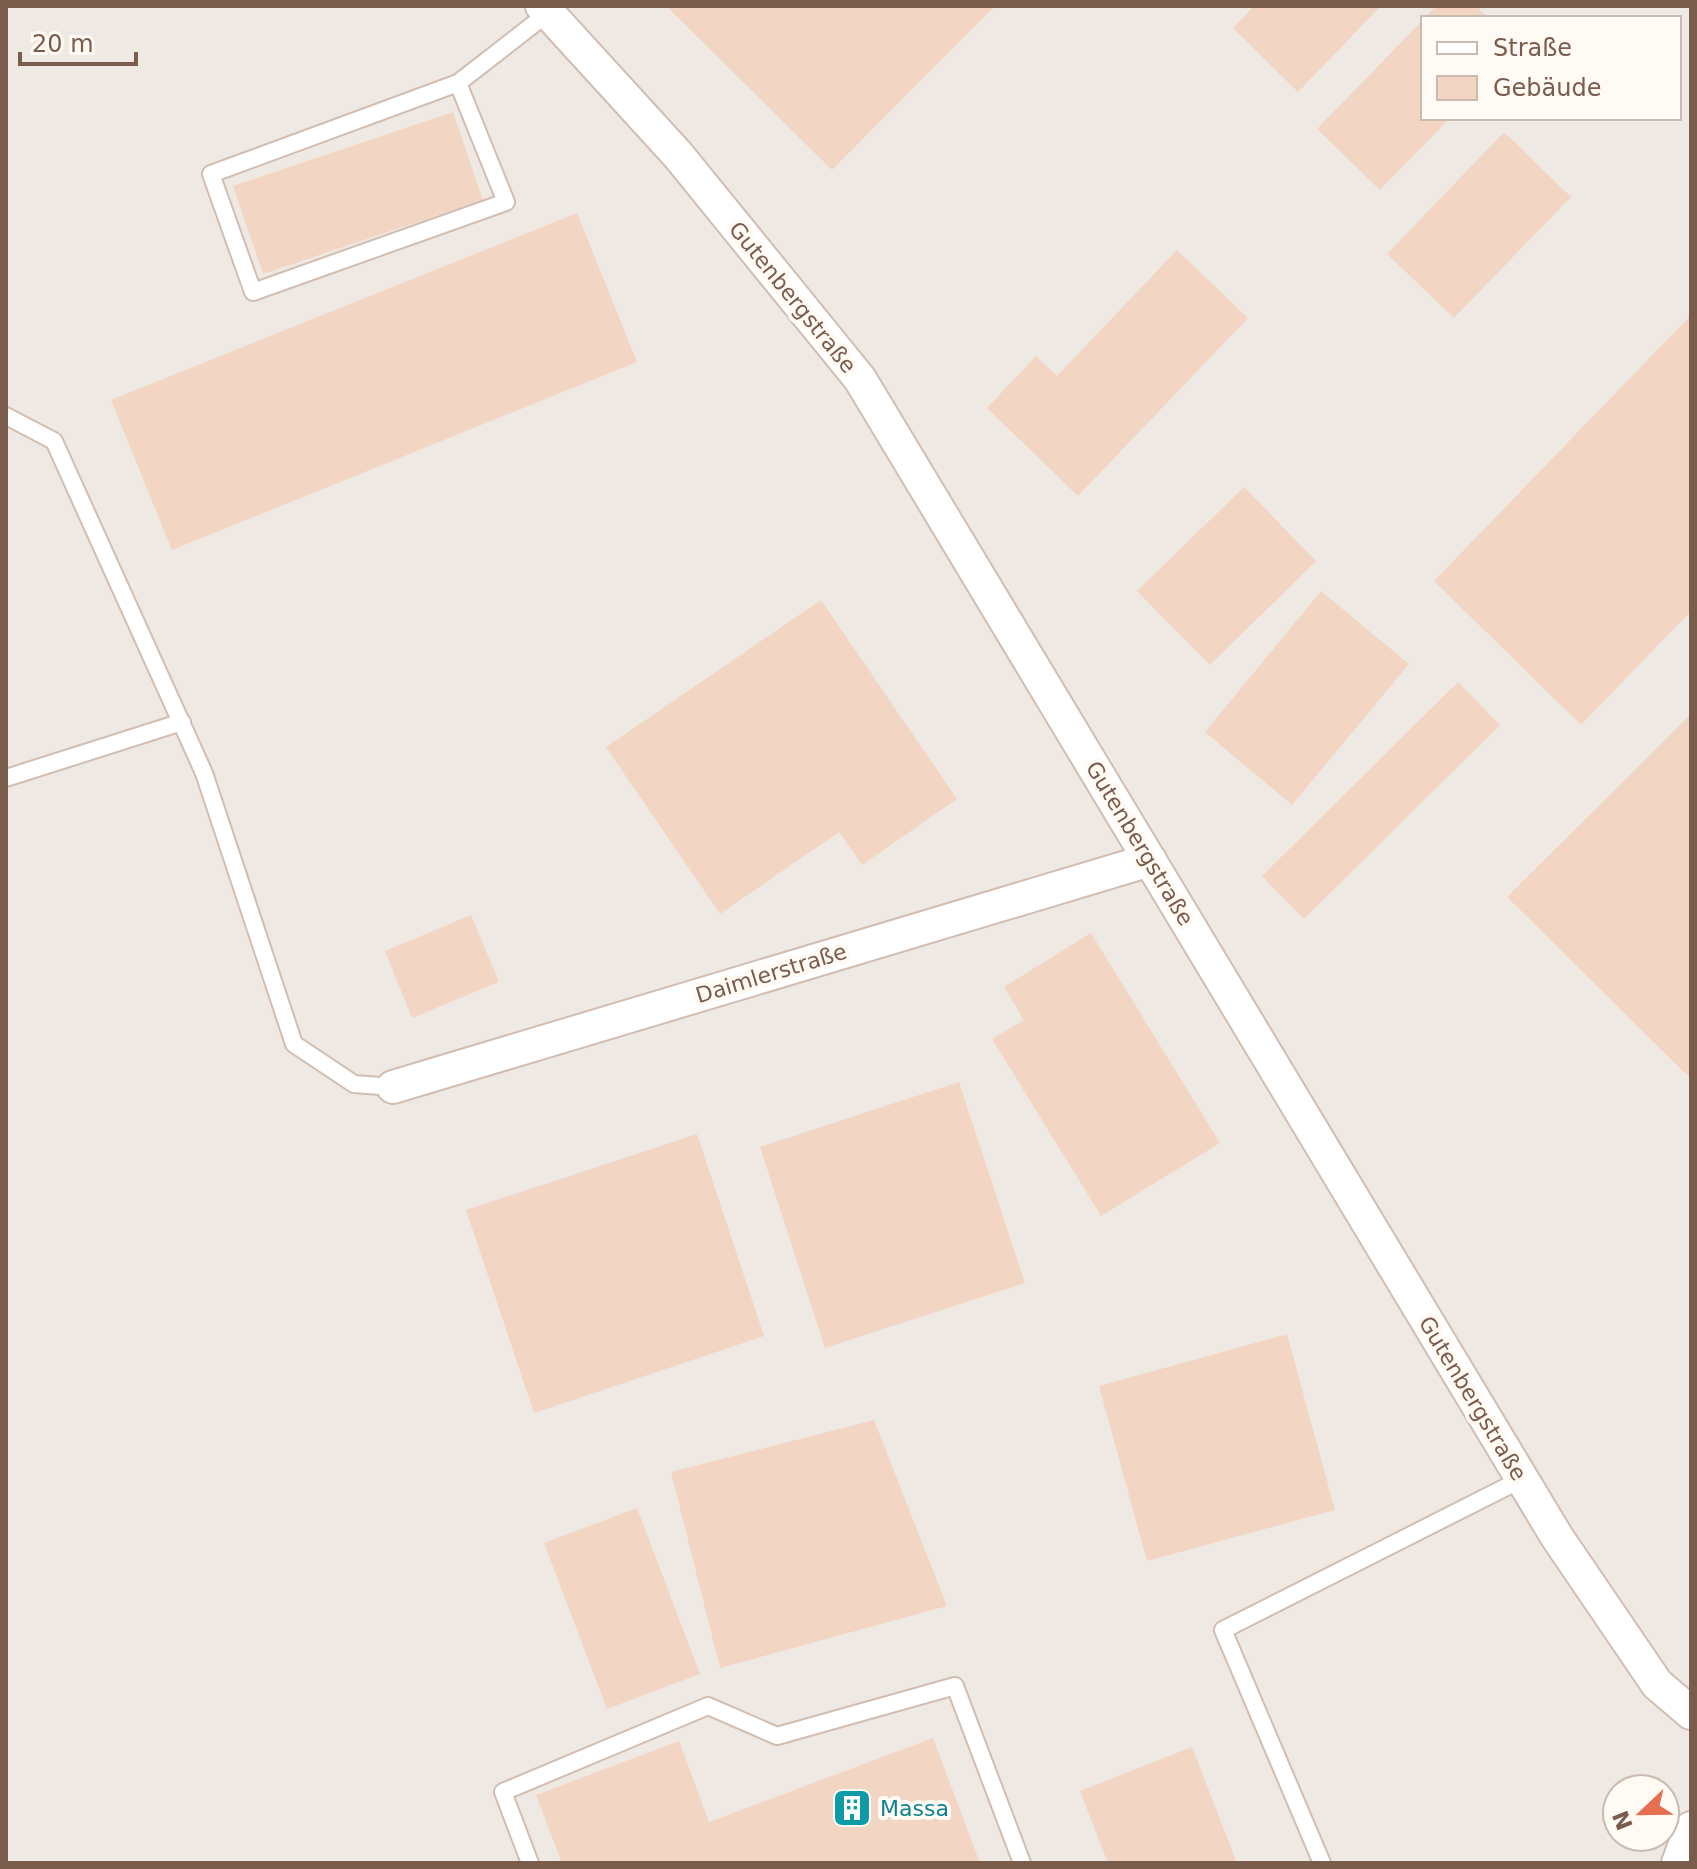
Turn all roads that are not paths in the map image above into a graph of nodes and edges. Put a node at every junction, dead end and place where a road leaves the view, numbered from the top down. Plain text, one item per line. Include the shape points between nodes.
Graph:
1 (545, 9) edge
2 (458, 83) junction
3 (6, 416) edge
4 (182, 722) junction
5 (6, 778) edge
6 (1150, 860) junction
7 (393, 1087) joint
8 (1522, 1479) junction
9 (1691, 1713) edge
10 (1691, 1828) edge
11 (530, 1863) edge
12 (1022, 1863) edge
13 (1322, 1863) edge
14 (1678, 1863) edge

1 - 2 lane
1 - 6 street, Gutenbergstraße via 678,155 860,379
2 - 2 lane via 211,174 253,292 506,202
3 - 4 lane via 54,441
4 - 5 lane
4 - 7 lane via 204,773 294,1044 354,1084
6 - 7 street, Daimlerstraße
6 - 8 street, Gutenbergstraße
8 - 9 street, Gutenbergstraße via 1657,1684
8 - 13 lane via 1223,1630
10 - 14 street
11 - 12 lane via 503,1792 708,1706 777,1736 955,1686

